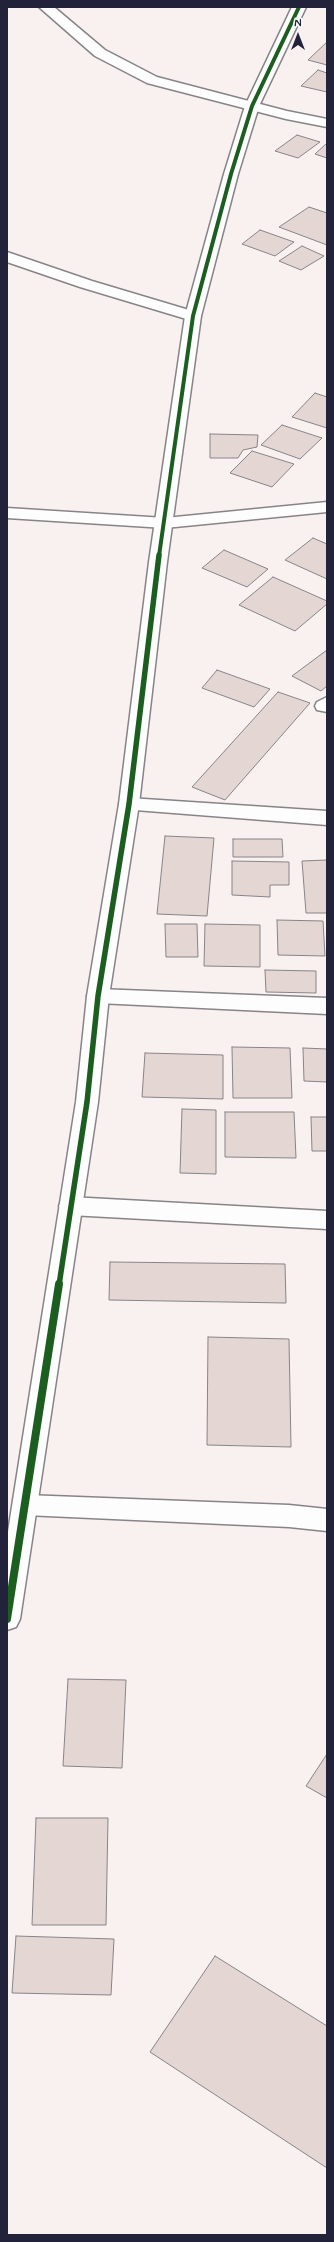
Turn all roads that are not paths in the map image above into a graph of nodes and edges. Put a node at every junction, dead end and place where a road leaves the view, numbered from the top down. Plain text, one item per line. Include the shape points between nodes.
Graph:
1 (46, 7) edge
2 (299, 7) edge
3 (252, 106) junction
4 (327, 123) edge
5 (7, 257) edge
6 (193, 316) junction
7 (327, 507) edge
8 (7, 513) edge
9 (165, 522) junction
10 (327, 703) edge
11 (327, 706) edge
12 (129, 804) junction
13 (327, 818) edge
14 (98, 996) junction
15 (327, 1006) edge
16 (70, 1206) junction
17 (327, 1220) edge
18 (25, 1505) junction
19 (327, 1520) edge
20 (7, 1619) edge

1 - 3 street via 100,53 152,80
2 - 3 street
3 - 4 street
3 - 6 street
5 - 6 street
6 - 9 street
7 - 9 street
8 - 9 street
9 - 12 street
10 - 11 street via 324,706
12 - 13 street
12 - 14 street
14 - 15 street
14 - 16 street via 87,1102
16 - 17 street
16 - 18 street
18 - 19 street via 289,1516
18 - 20 street

